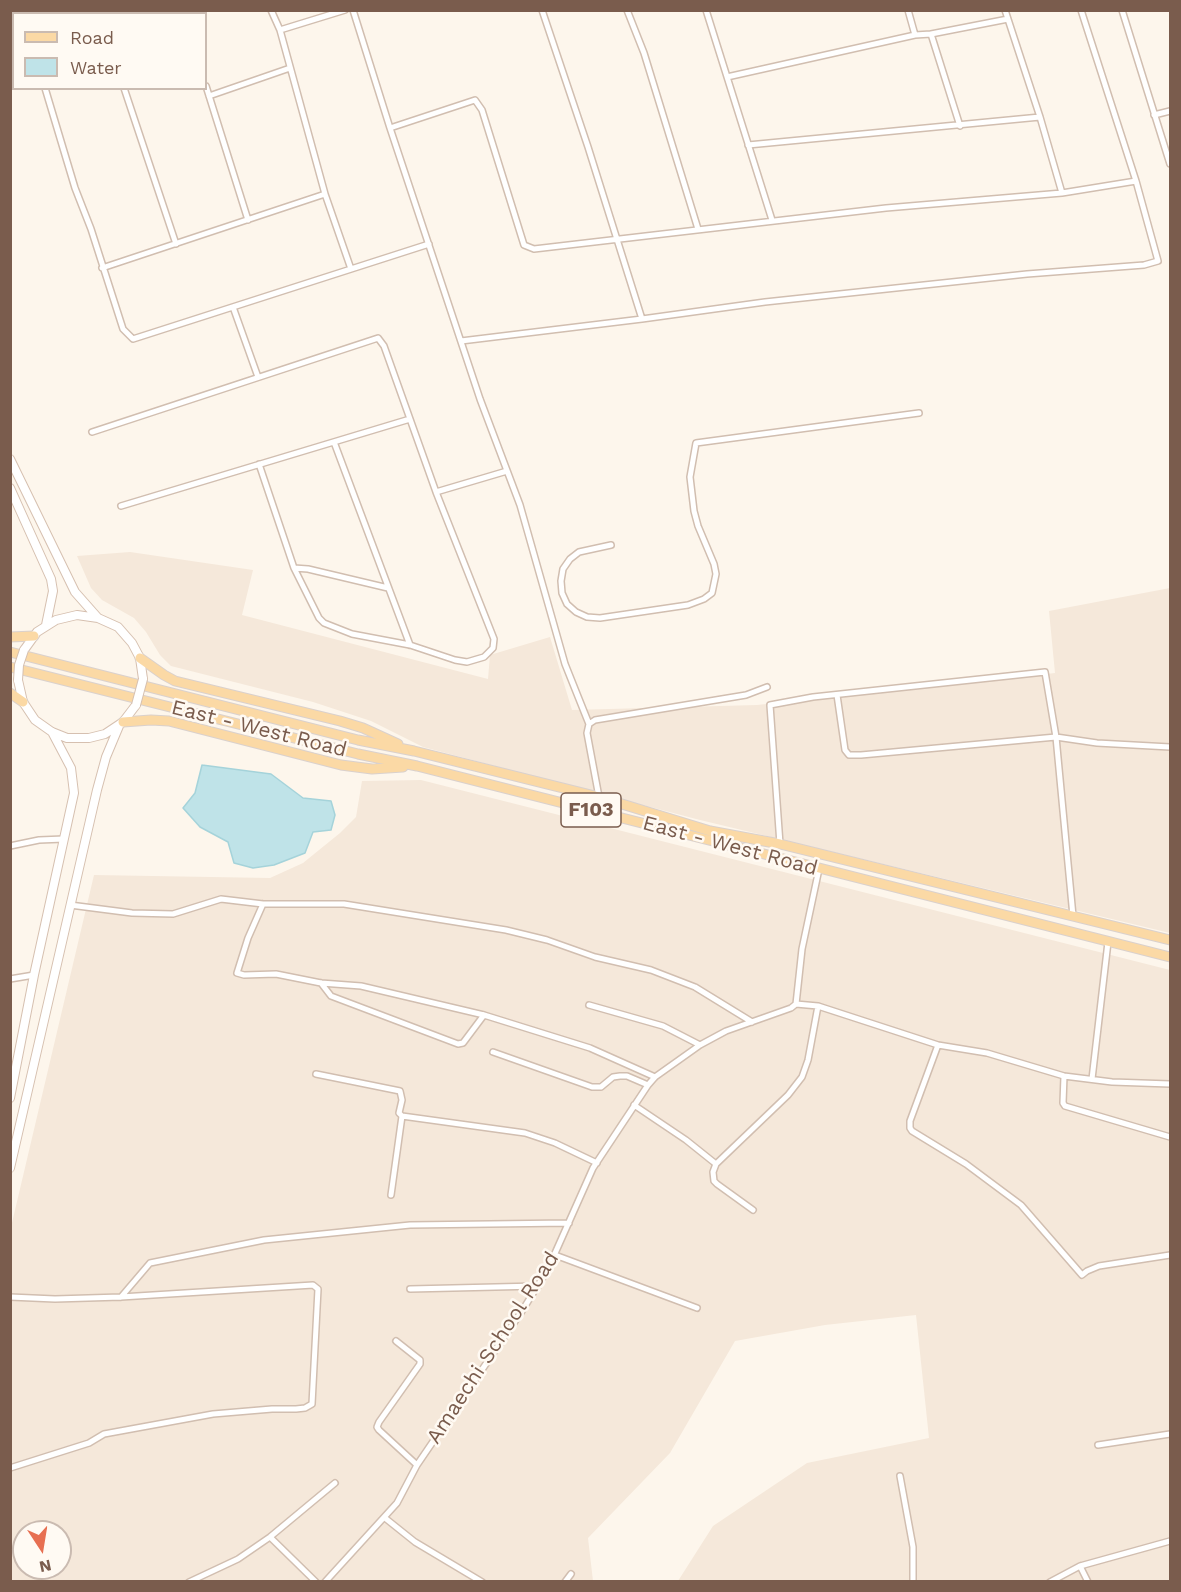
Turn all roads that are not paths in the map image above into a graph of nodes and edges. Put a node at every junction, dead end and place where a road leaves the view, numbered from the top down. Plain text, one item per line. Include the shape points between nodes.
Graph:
1 (271, 10) edge
2 (345, 10) edge
3 (353, 10) edge
4 (542, 10) edge
5 (627, 10) edge
6 (706, 10) edge
7 (908, 10) edge
8 (1005, 10) edge
9 (1081, 10) edge
10 (1122, 10) edge
11 (1008, 19) junction
12 (280, 30) junction
13 (915, 34) junction
14 (931, 34) junction
15 (290, 68) junction
16 (727, 77) junction
17 (207, 89) edge
18 (46, 90) edge
19 (125, 90) edge
20 (209, 96) junction
21 (1170, 111) edge
22 (1154, 115) junction
23 (1040, 117) junction
24 (960, 126) junction
25 (390, 128) junction
26 (748, 145) junction
27 (1170, 164) edge
28 (1136, 181) junction
29 (1062, 192) junction
30 (325, 194) junction
31 (248, 220) junction
32 (772, 220) junction
33 (698, 229) junction
34 (617, 239) junction
35 (176, 244) junction
36 (429, 244) junction
37 (102, 268) junction
38 (351, 269) junction
39 (233, 308) junction
40 (642, 319) junction
41 (461, 341) junction
42 (258, 377) junction
43 (919, 413) dead end
44 (410, 419) junction
45 (92, 432) dead end
46 (334, 442) junction
47 (10, 459) edge
48 (259, 464) junction
49 (507, 471) junction
50 (10, 488) edge
51 (436, 492) junction
52 (121, 506) dead end
53 (611, 545) dead end
54 (294, 568) junction
55 (388, 588) junction
56 (98, 618) junction
57 (46, 625) junction
58 (34, 636) junction
59 (10, 637) edge
60 (410, 645) junction
61 (10, 652) edge
62 (140, 658) junction
63 (10, 667) edge
64 (767, 687) dead end
65 (10, 693) edge
66 (837, 695) junction
67 (23, 702) junction
68 (121, 724) junction
69 (588, 724) junction
70 (52, 732) junction
71 (1056, 737) junction
72 (1170, 747) edge
73 (414, 751) junction
74 (417, 766) junction
75 (599, 797) junction
76 (64, 839) junction
77 (780, 844) junction
78 (10, 846) edge
79 (819, 869) junction
80 (263, 904) junction
81 (70, 905) junction
82 (1073, 916) junction
83 (1170, 940) edge
84 (1108, 942) junction
85 (1170, 957) edge
86 (34, 975) junction
87 (10, 979) edge
88 (321, 983) junction
89 (796, 1004) junction
90 (589, 1005) dead end
91 (818, 1006) junction
92 (484, 1016) junction
93 (752, 1022) junction
94 (700, 1045) junction
95 (939, 1046) junction
96 (493, 1052) dead end
97 (316, 1074) dead end
98 (1064, 1076) junction
99 (655, 1077) junction
100 (1092, 1079) junction
101 (1170, 1084) edge
102 (648, 1085) junction
103 (10, 1098) edge
104 (634, 1105) junction
105 (402, 1116) junction
106 (1170, 1137) edge
107 (597, 1162) junction
108 (716, 1164) junction
109 (10, 1168) edge
110 (391, 1195) dead end
111 (753, 1210) dead end
112 (569, 1223) junction
113 (555, 1256) junction
114 (1170, 1256) edge
115 (537, 1286) junction
116 (410, 1289) dead end
117 (10, 1297) edge
118 (121, 1297) junction
119 (697, 1308) dead end
120 (396, 1341) dead end
121 (1170, 1434) edge
122 (1098, 1445) dead end
123 (417, 1465) junction
124 (10, 1468) edge
125 (900, 1476) dead end
126 (334, 1483) dead end
127 (385, 1518) junction
128 (270, 1537) junction
129 (1170, 1541) edge
130 (1080, 1566) junction
131 (571, 1574) dead end
132 (189, 1581) edge
133 (316, 1581) edge
134 (325, 1581) edge
135 (482, 1581) edge
136 (565, 1581) edge
137 (913, 1581) edge
138 (1050, 1581) edge
139 (1088, 1581) edge

1 - 12 street
2 - 12 street
3 - 25 street
4 - 34 street
5 - 33 street
6 - 16 street
7 - 13 street
8 - 11 street
9 - 28 street
10 - 22 street
11 - 14 street
11 - 23 street
12 - 15 street
13 - 14 street
13 - 16 street
14 - 24 street
15 - 20 street
15 - 30 street
16 - 26 street
17 - 20 street
18 - 37 street
19 - 35 street
20 - 31 street
21 - 22 street
22 - 27 street
23 - 24 street
23 - 29 street
24 - 26 street
25 - 34 street via 475,100 482,110 524,245 534,249
25 - 36 street
26 - 32 street
28 - 29 street
28 - 40 street via 1158,261 1144,265 765,302
29 - 32 street
30 - 31 street
30 - 38 street
31 - 35 street
32 - 33 street
33 - 34 street
34 - 40 street
35 - 37 street
36 - 38 street
36 - 41 street
37 - 39 street via 123,329 133,339
38 - 39 street
39 - 42 street
40 - 41 street
41 - 49 street
42 - 44 street via 378,338
42 - 45 street
43 - 53 street via 696,443 690,477 694,511 716,574 712,592 698,602 600,618 576,612 562,593 563,569 579,552
44 - 46 street
44 - 51 street
46 - 48 street
46 - 55 street
47 - 56 main road via 75,592
48 - 52 street
48 - 54 street
49 - 51 street
49 - 69 street via 565,664
50 - 57 main road via 51,579 53,591
51 - 60 street via 494,639 493,648 484,657 467,662
54 - 55 street
54 - 60 street via 324,623 352,634
55 - 60 street
56 - 57 main road via 71,615
56 - 62 main road via 126,634
57 - 58 main road
58 - 59 main road
58 - 67 main road, bridge via 19,664
61 - 73 main road, East - West Road / F103
62 - 68 main road, bridge via 143,679 136,705
62 - 73 main road via 175,681 340,721
63 - 74 main road, East - West Road / F103
64 - 69 street via 746,695
65 - 67 main road
66 - 71 street via 849,755
66 - 71 street via 1045,672
66 - 77 street via 770,705
67 - 70 main road via 34,720
68 - 70 main road via 89,738 73,739
68 - 74 main road via 169,722 358,768
68 - 81 main road via 106,756
69 - 75 street
70 - 76 main road via 73,778 74,793
71 - 72 street
71 - 82 street
73 - 75 main road, East - West Road / F103
74 - 79 main road, East - West Road / F103
75 - 77 main road, East - West Road / F103 via 710,831
76 - 78 street
76 - 86 main road
77 - 82 main road, East - West Road / F103
79 - 84 main road, East - West Road / F103
79 - 89 street via 802,949
80 - 81 street via 221,899 173,914
80 - 88 street via 237,973 276,974
80 - 93 street via 344,904 547,940 695,987
81 - 109 main road
82 - 83 main road, East - West Road / F103
84 - 85 main road, East - West Road / F103
84 - 100 street
86 - 87 street
86 - 103 main road
88 - 92 street via 361,986
88 - 92 street via 331,996 454,1043 463,1043
89 - 91 street
89 - 93 street, Amaechi School Road
90 - 94 street via 663,1026
91 - 95 street
91 - 108 street via 802,1077
92 - 99 street via 590,1048
93 - 94 street, Amaechi School Road
94 - 99 street, Amaechi School Road
95 - 98 street via 987,1053
95 - 114 street via 910,1121 912,1131 1022,1205 1082,1275 1099,1266
96 - 102 street via 592,1087 601,1087 620,1076
97 - 105 street via 400,1091
98 - 100 street
98 - 106 street via 1065,1106
99 - 102 street, Amaechi School Road
100 - 101 street
102 - 104 street, Amaechi School Road
104 - 107 street, Amaechi School Road
104 - 108 street
105 - 107 street via 525,1133
105 - 110 street
107 - 112 street, Amaechi School Road
108 - 111 street via 714,1181
112 - 113 street, Amaechi School Road
112 - 118 street via 410,1225 264,1240 150,1263
113 - 115 street, Amaechi School Road
113 - 119 street
115 - 116 street
115 - 123 street, Amaechi School Road
117 - 118 street
118 - 124 street via 313,1285 318,1290 312,1404 296,1409 213,1414 104,1434 89,1443
120 - 123 street via 420,1364 377,1427
121 - 122 street
123 - 127 street, Amaechi School Road
125 - 137 street via 913,1547
126 - 128 street
127 - 134 street, Amaechi School Road
127 - 135 street via 415,1542
128 - 132 street via 238,1559
128 - 133 street
129 - 130 street
130 - 138 street
130 - 139 street
131 - 136 street

